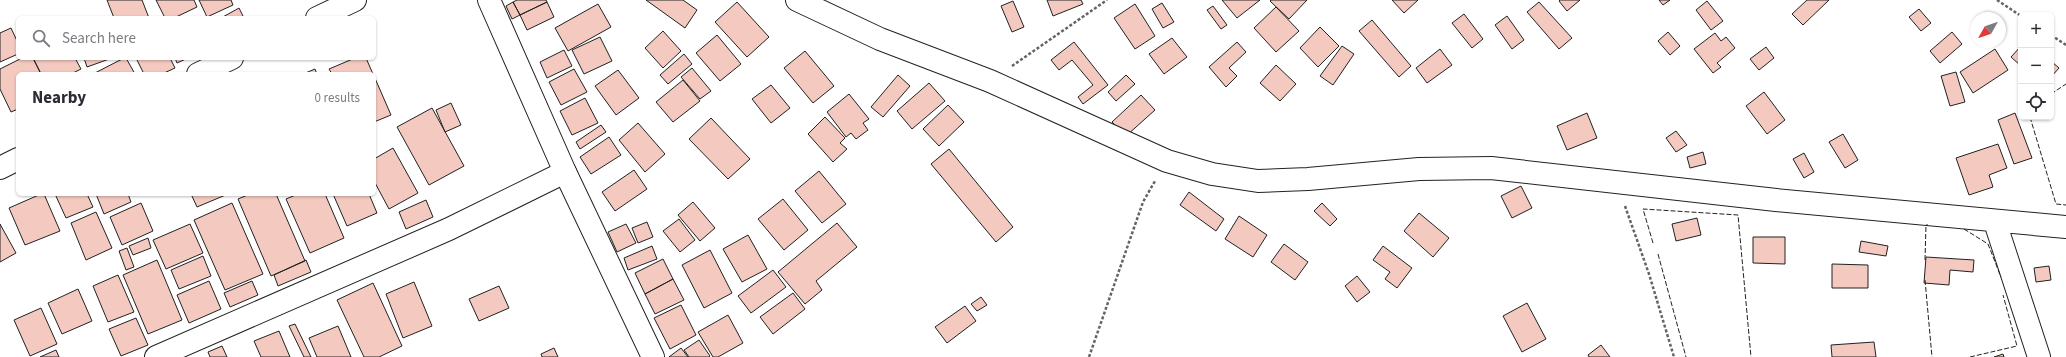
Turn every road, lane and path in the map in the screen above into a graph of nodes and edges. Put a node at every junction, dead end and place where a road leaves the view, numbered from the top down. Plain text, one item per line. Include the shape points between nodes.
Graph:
1 (355, 0) edge
2 (489, 0) edge
3 (798, 0) edge
4 (1107, 0) edge
5 (1997, 0) edge
6 (2018, 14) edge
7 (321, 16) edge
8 (2054, 38) edge
9 (2066, 45) edge
10 (228, 60) edge
11 (202, 72) edge
12 (990, 82) junction
13 (16, 160) edge
14 (1167, 161) junction
15 (0, 168) edge
16 (565, 172) junction
17 (1616, 182) junction
18 (1995, 222) junction
19 (2066, 227) edge
20 (156, 357) edge
21 (653, 357) edge
22 (1089, 357) edge
23 (1674, 357) edge
24 (2039, 357) edge

1 - 7 street
2 - 16 street
3 - 12 street via 880,39
4 - 12 path
5 - 6 path
8 - 9 path
10 - 11 street
12 - 14 street
13 - 15 street
14 - 17 street via 1212,174 1258,181 1419,169 1491,168
14 - 22 path via 1143,202
16 - 20 street via 449,229
16 - 21 street
17 - 18 street
17 - 23 path via 1649,274
18 - 19 street
18 - 24 street

